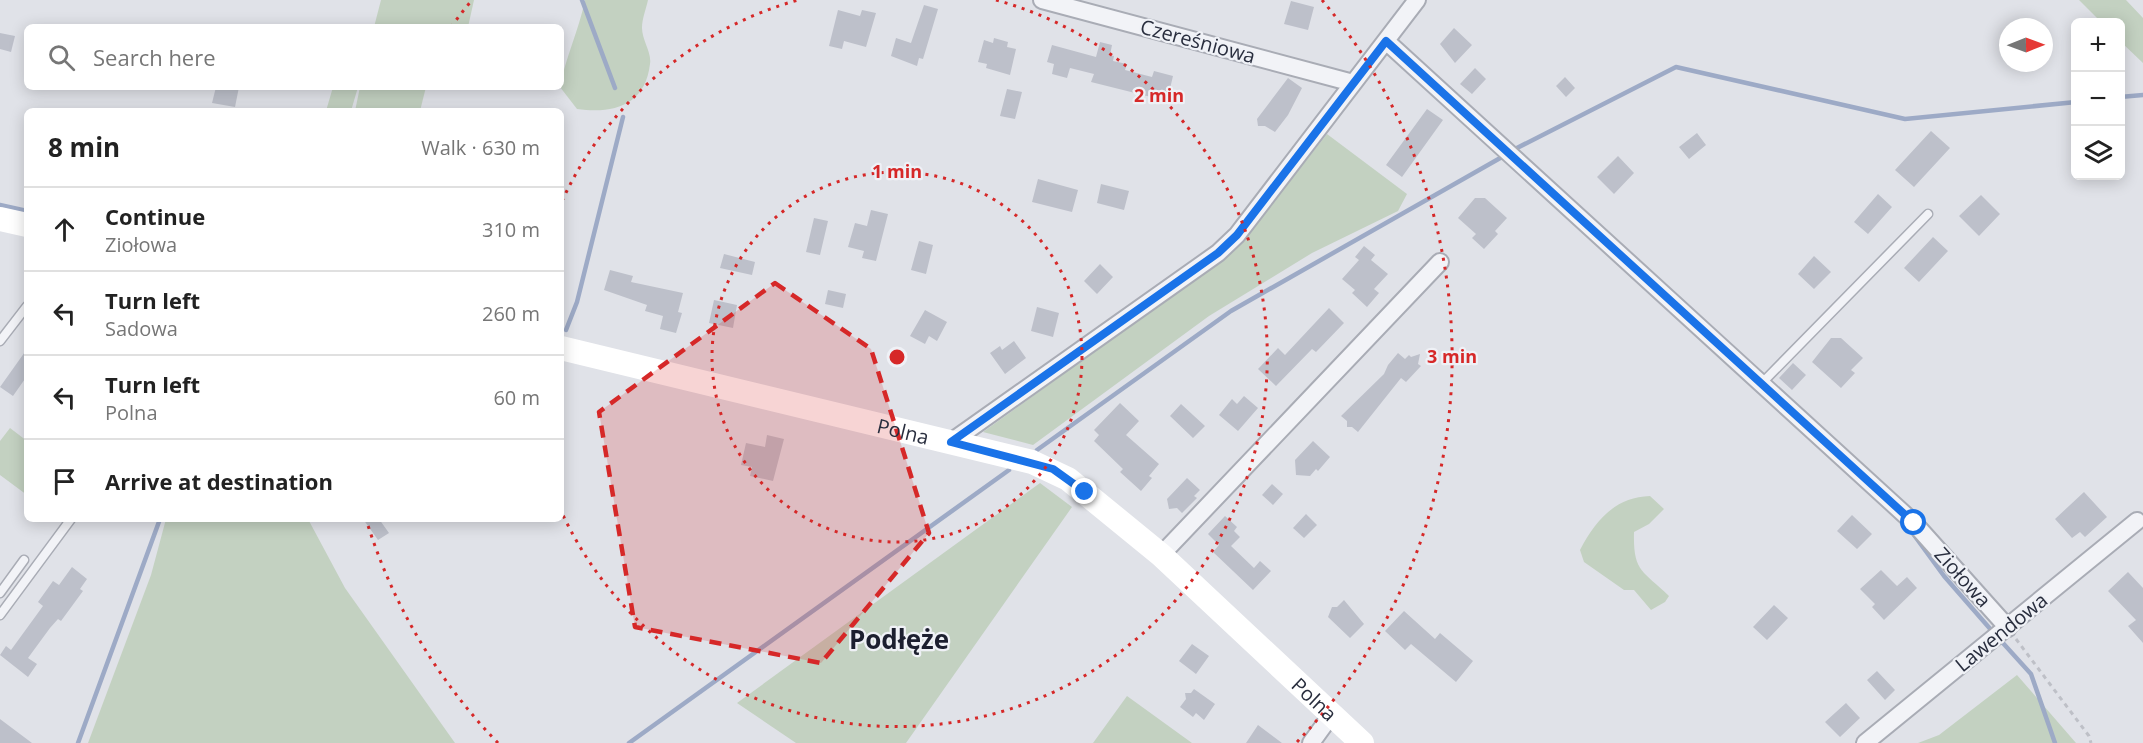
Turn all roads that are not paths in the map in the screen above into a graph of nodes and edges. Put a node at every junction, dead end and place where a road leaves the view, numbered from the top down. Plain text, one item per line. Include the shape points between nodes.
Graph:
1 (1042, 0) edge
2 (1417, 0) edge
3 (1386, 41) junction
4 (1353, 83) junction
5 (1928, 214) dead end
6 (0, 219) edge
7 (24, 224) edge
8 (1440, 262) dead end
9 (24, 310) edge
10 (0, 341) edge
11 (564, 349) edge
12 (1761, 384) junction
13 (951, 442) junction
14 (2137, 521) dead end
15 (69, 522) edge
16 (1161, 555) junction
17 (24, 560) dead end
18 (0, 593) edge
19 (0, 615) edge
20 (2008, 628) junction
21 (1332, 714) junction
22 (1311, 743) edge
23 (1362, 743) edge
24 (1865, 743) edge

1 - 4 street, Czereśniowa
2 - 3 street
3 - 4 street
3 - 12 street, Ziołowa
4 - 13 street via 1237,235 1218,253
5 - 12 lane
6 - 7 street
8 - 16 street
9 - 10 lane
11 - 13 street, Polna
12 - 20 street, Ziołowa via 1914,523
13 - 16 street, Polna via 1053,469
14 - 20 street, Lawendowa
15 - 19 lane
16 - 21 street, Polna
17 - 18 lane
20 - 24 street, Lawendowa
21 - 22 street
21 - 23 street, Polna

